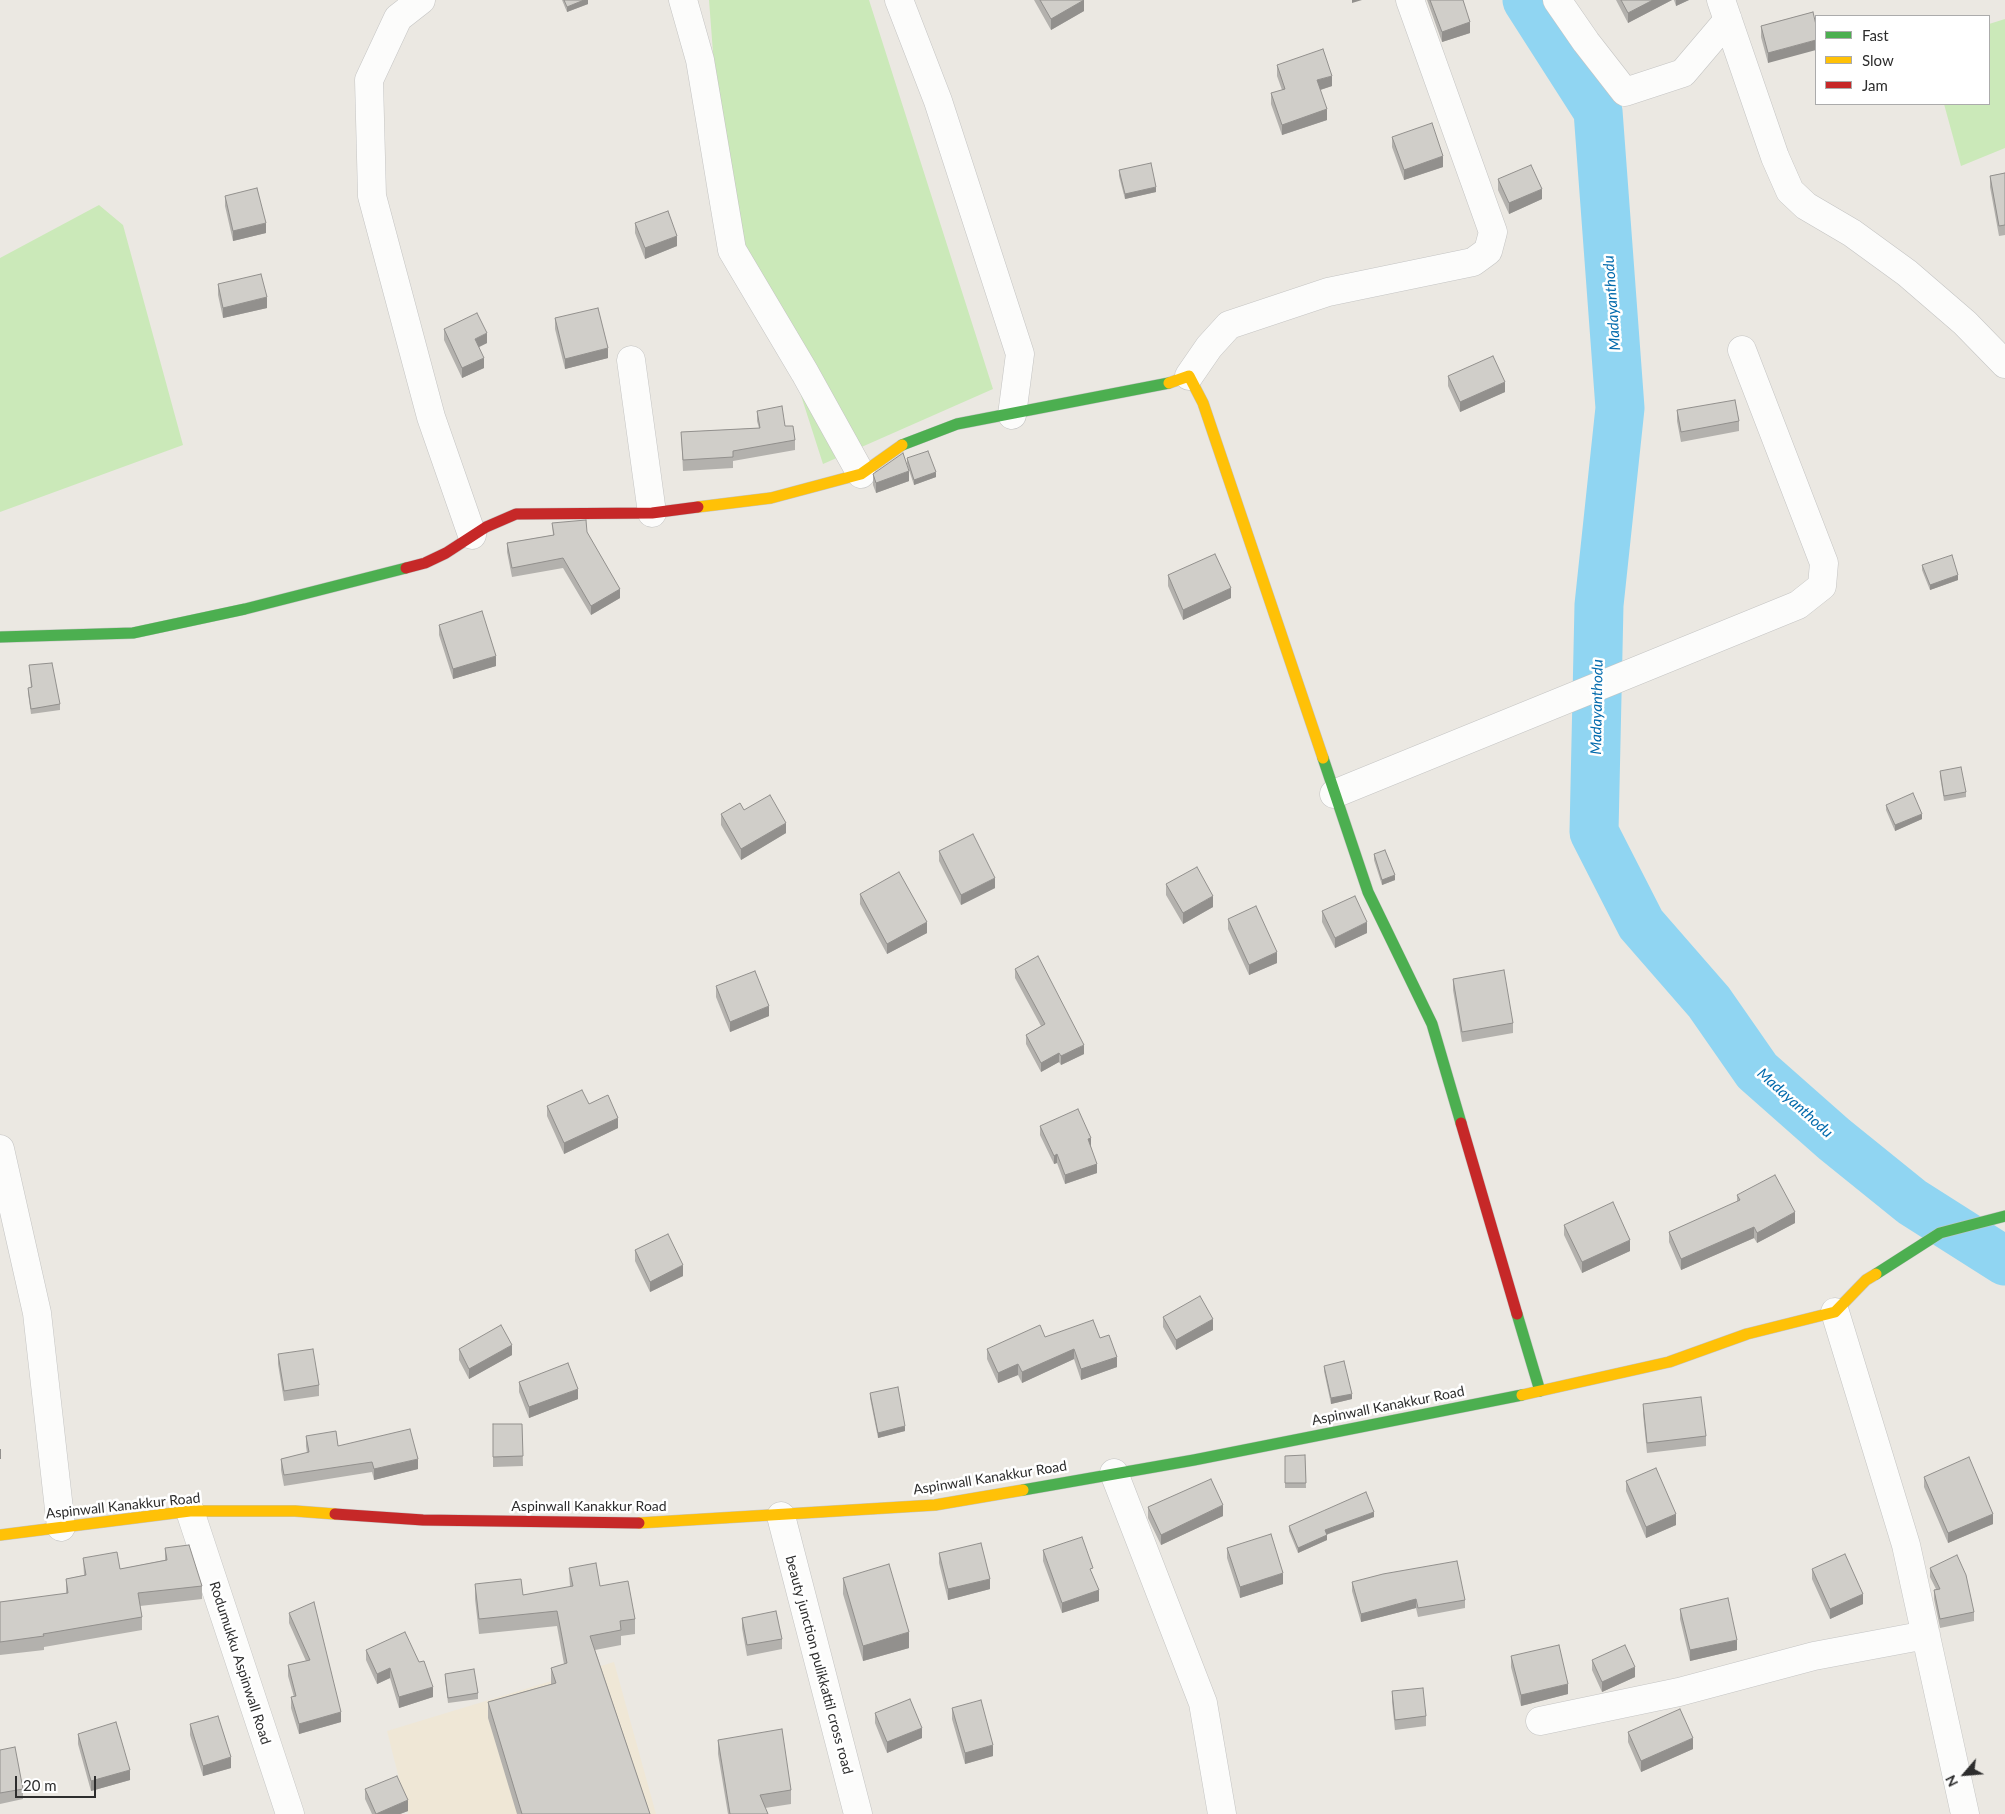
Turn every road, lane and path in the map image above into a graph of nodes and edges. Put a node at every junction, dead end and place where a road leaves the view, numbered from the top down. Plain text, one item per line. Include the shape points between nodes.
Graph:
1 (421, 0) edge
2 (683, 0) edge
3 (899, 0) edge
4 (1410, 0) edge
5 (1558, 0) edge
6 (1725, 10) edge
7 (1742, 350) dead end
8 (630, 360) dead end
9 (2005, 364) edge
10 (1189, 376) junction
11 (1012, 415) junction
12 (861, 474) junction
13 (652, 513) junction
14 (472, 535) junction
15 (0, 638) edge
16 (1334, 794) junction
17 (0, 1149) edge
18 (2005, 1216) edge
19 (1835, 1312) junction
20 (1540, 1392) junction
21 (1114, 1472) junction
22 (190, 1511) junction
23 (781, 1516) junction
24 (61, 1527) junction
25 (0, 1534) edge
26 (1926, 1635) junction
27 (1540, 1722) dead end
28 (290, 1814) edge
29 (858, 1814) edge
30 (1222, 1814) edge
31 (1966, 1814) edge

1 - 14 street via 398,18 369,80 372,196 431,417
2 - 12 street via 700,60 732,250
3 - 11 street via 938,101 1020,354
4 - 10 street via 1492,232 1488,251 1473,262 1328,292 1229,326
5 - 6 street via 1625,92 1683,73
6 - 9 street via 1774,157 1790,191 1806,206 1852,233 1907,274
7 - 16 street via 1824,563 1822,586 1798,605
8 - 13 street
10 - 11 street via 1169,383
10 - 16 street via 1203,403
11 - 12 street via 958,424 904,443
12 - 13 street via 771,498
13 - 14 street via 516,514
14 - 15 street via 425,563 245,609 133,632
16 - 20 street via 1368,892 1432,1024
17 - 24 street via 37,1313
18 - 19 street via 1940,1233 1866,1280
19 - 20 street, Aspinwall Kanakkur Road via 1747,1334 1669,1362
19 - 26 street via 1906,1545
20 - 21 street, Aspinwall Kanakkur Road via 1194,1460
21 - 23 street, Aspinwall Kanakkur Road via 935,1505
21 - 30 street via 1203,1703
22 - 23 street, Aspinwall Kanakkur Road via 295,1511 424,1520 638,1523
22 - 24 street, Aspinwall Kanakkur Road
22 - 28 street, Rodumukku Aspinwall Road
23 - 29 street, beauty junction pulikkattil cross road
24 - 25 street, Aspinwall Kanakkur Road
26 - 27 street via 1814,1656 1679,1692
26 - 31 street

